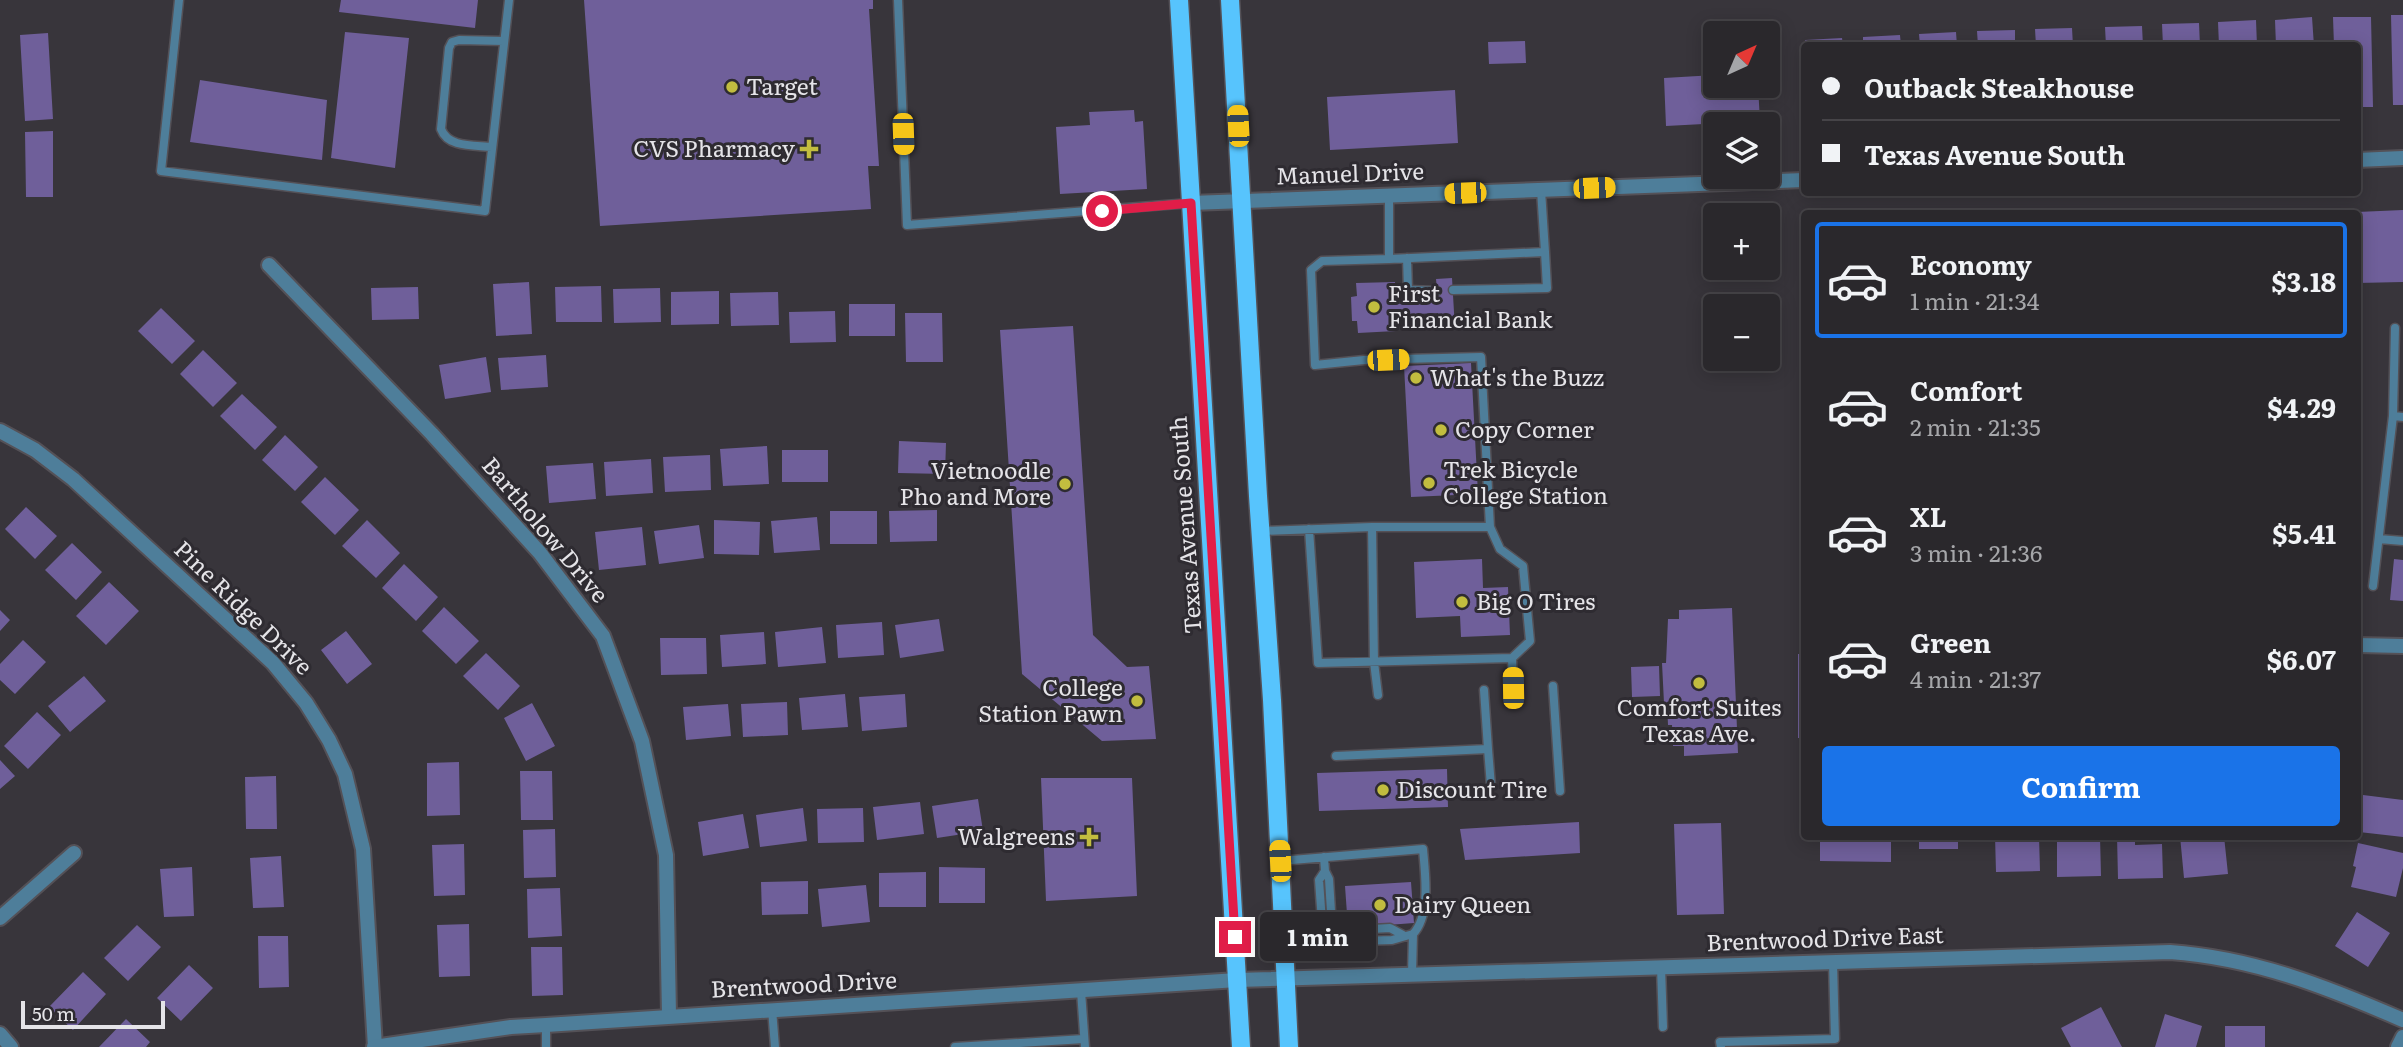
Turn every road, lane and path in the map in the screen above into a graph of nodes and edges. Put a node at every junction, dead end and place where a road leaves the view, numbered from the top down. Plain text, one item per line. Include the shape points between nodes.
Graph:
1 (179, 0) edge
2 (509, 0) edge
3 (898, 0) edge
4 (1179, 0) edge
5 (1230, 0) edge
6 (504, 41) junction
7 (492, 147) junction
8 (2403, 158) edge
9 (2361, 160) edge
10 (1801, 180) edge
11 (1541, 190) junction
12 (1389, 196) junction
13 (1242, 201) junction
14 (1191, 203) junction
15 (1545, 253) junction
16 (1389, 258) junction
17 (1407, 258) junction
18 (269, 265) dead end
19 (1453, 290) dead end
20 (1437, 291) dead end
21 (2395, 328) dead end
22 (2393, 416) junction
23 (2403, 417) edge
24 (0, 431) edge
25 (1371, 527) junction
26 (1490, 527) junction
27 (1309, 529) junction
28 (1260, 531) junction
29 (2379, 539) junction
30 (2403, 541) edge
31 (2373, 586) dead end
32 (2361, 645) edge
33 (2403, 646) edge
34 (1512, 658) junction
35 (1374, 662) junction
36 (1553, 686) dead end
37 (1513, 688) dead end
38 (1483, 690) dead end
39 (1378, 695) dead end
40 (1488, 749) junction
41 (1336, 755) dead end
42 (1491, 786) dead end
43 (1560, 791) dead end
44 (74, 853) dead end
45 (1324, 857) junction
46 (1280, 861) junction
47 (1325, 872) junction
48 (0, 918) edge
49 (1413, 934) junction
50 (1403, 935) junction
51 (1833, 962) junction
52 (1661, 967) junction
53 (1412, 974) junction
54 (1285, 979) junction
55 (1237, 980) junction
56 (1081, 990) junction
57 (772, 1009) junction
58 (669, 1016) junction
59 (2403, 1020) edge
60 (547, 1025) junction
61 (1662, 1027) dead end
62 (0, 1034) edge
63 (2403, 1038) edge
64 (1084, 1043) edge
65 (11, 1047) edge
66 (374, 1047) edge
67 (547, 1047) edge
68 (775, 1047) edge
69 (955, 1047) edge
70 (1241, 1047) edge
71 (1289, 1047) edge
72 (1721, 1047) edge
73 (2398, 1047) edge

1 - 7 lane via 161,171 485,211
2 - 6 lane
3 - 14 lane via 907,225
4 - 14 main road, Texas Avenue South
5 - 13 main road
6 - 7 lane
6 - 7 lane via 459,40 449,48 444,137
8 - 9 street
10 - 11 street, Manuel Drive
11 - 12 street, Manuel Drive
11 - 15 lane
12 - 13 street, Manuel Drive
12 - 16 lane
13 - 14 street, Manuel Drive
13 - 28 main road
14 - 55 main road, Texas Avenue South
15 - 17 lane
15 - 19 lane via 1547,288
16 - 17 lane
16 - 26 lane via 1322,261 1311,270 1315,365 1481,357
17 - 20 lane via 1408,290
18 - 58 street, Bartholow Drive via 540,553 603,636 642,741 666,855
21 - 22 lane
22 - 23 lane
22 - 29 lane
24 - 66 street, Pine Ridge Drive via 74,480 272,663 306,703 329,740 345,774 363,849
25 - 26 lane
25 - 27 lane
25 - 35 lane
26 - 34 lane via 1500,549 1523,566 1530,641
27 - 28 lane
27 - 35 lane via 1318,663
28 - 46 main road
29 - 30 lane
29 - 31 lane
32 - 33 street
34 - 35 lane
34 - 37 lane
35 - 39 lane
36 - 43 lane
38 - 40 lane
40 - 41 lane
40 - 42 lane
44 - 48 street
45 - 46 lane
45 - 47 lane
45 - 49 lane via 1423,849 1426,885 1421,926
46 - 54 main road
47 - 50 lane via 1332,927 1337,931 1390,928
47 - 50 lane via 1319,880 1323,936 1330,942 1392,940
49 - 50 lane
49 - 53 lane
51 - 52 street, Brentwood Drive East
51 - 59 street, Brentwood Drive East via 2197,954 2274,969
51 - 72 lane via 1835,1039 1720,1042
52 - 53 street, Brentwood Drive East
52 - 61 lane
53 - 54 street, Brentwood Drive East
54 - 55 street, Brentwood Drive East
54 - 71 main road
55 - 56 street, Brentwood Drive
55 - 70 main road, Texas Avenue South
56 - 57 street, Brentwood Drive
56 - 64 lane
57 - 58 street, Brentwood Drive
57 - 68 lane
58 - 60 street, Brentwood Drive
60 - 66 street, Brentwood Drive
60 - 67 lane
62 - 65 street
63 - 73 street
64 - 69 lane

